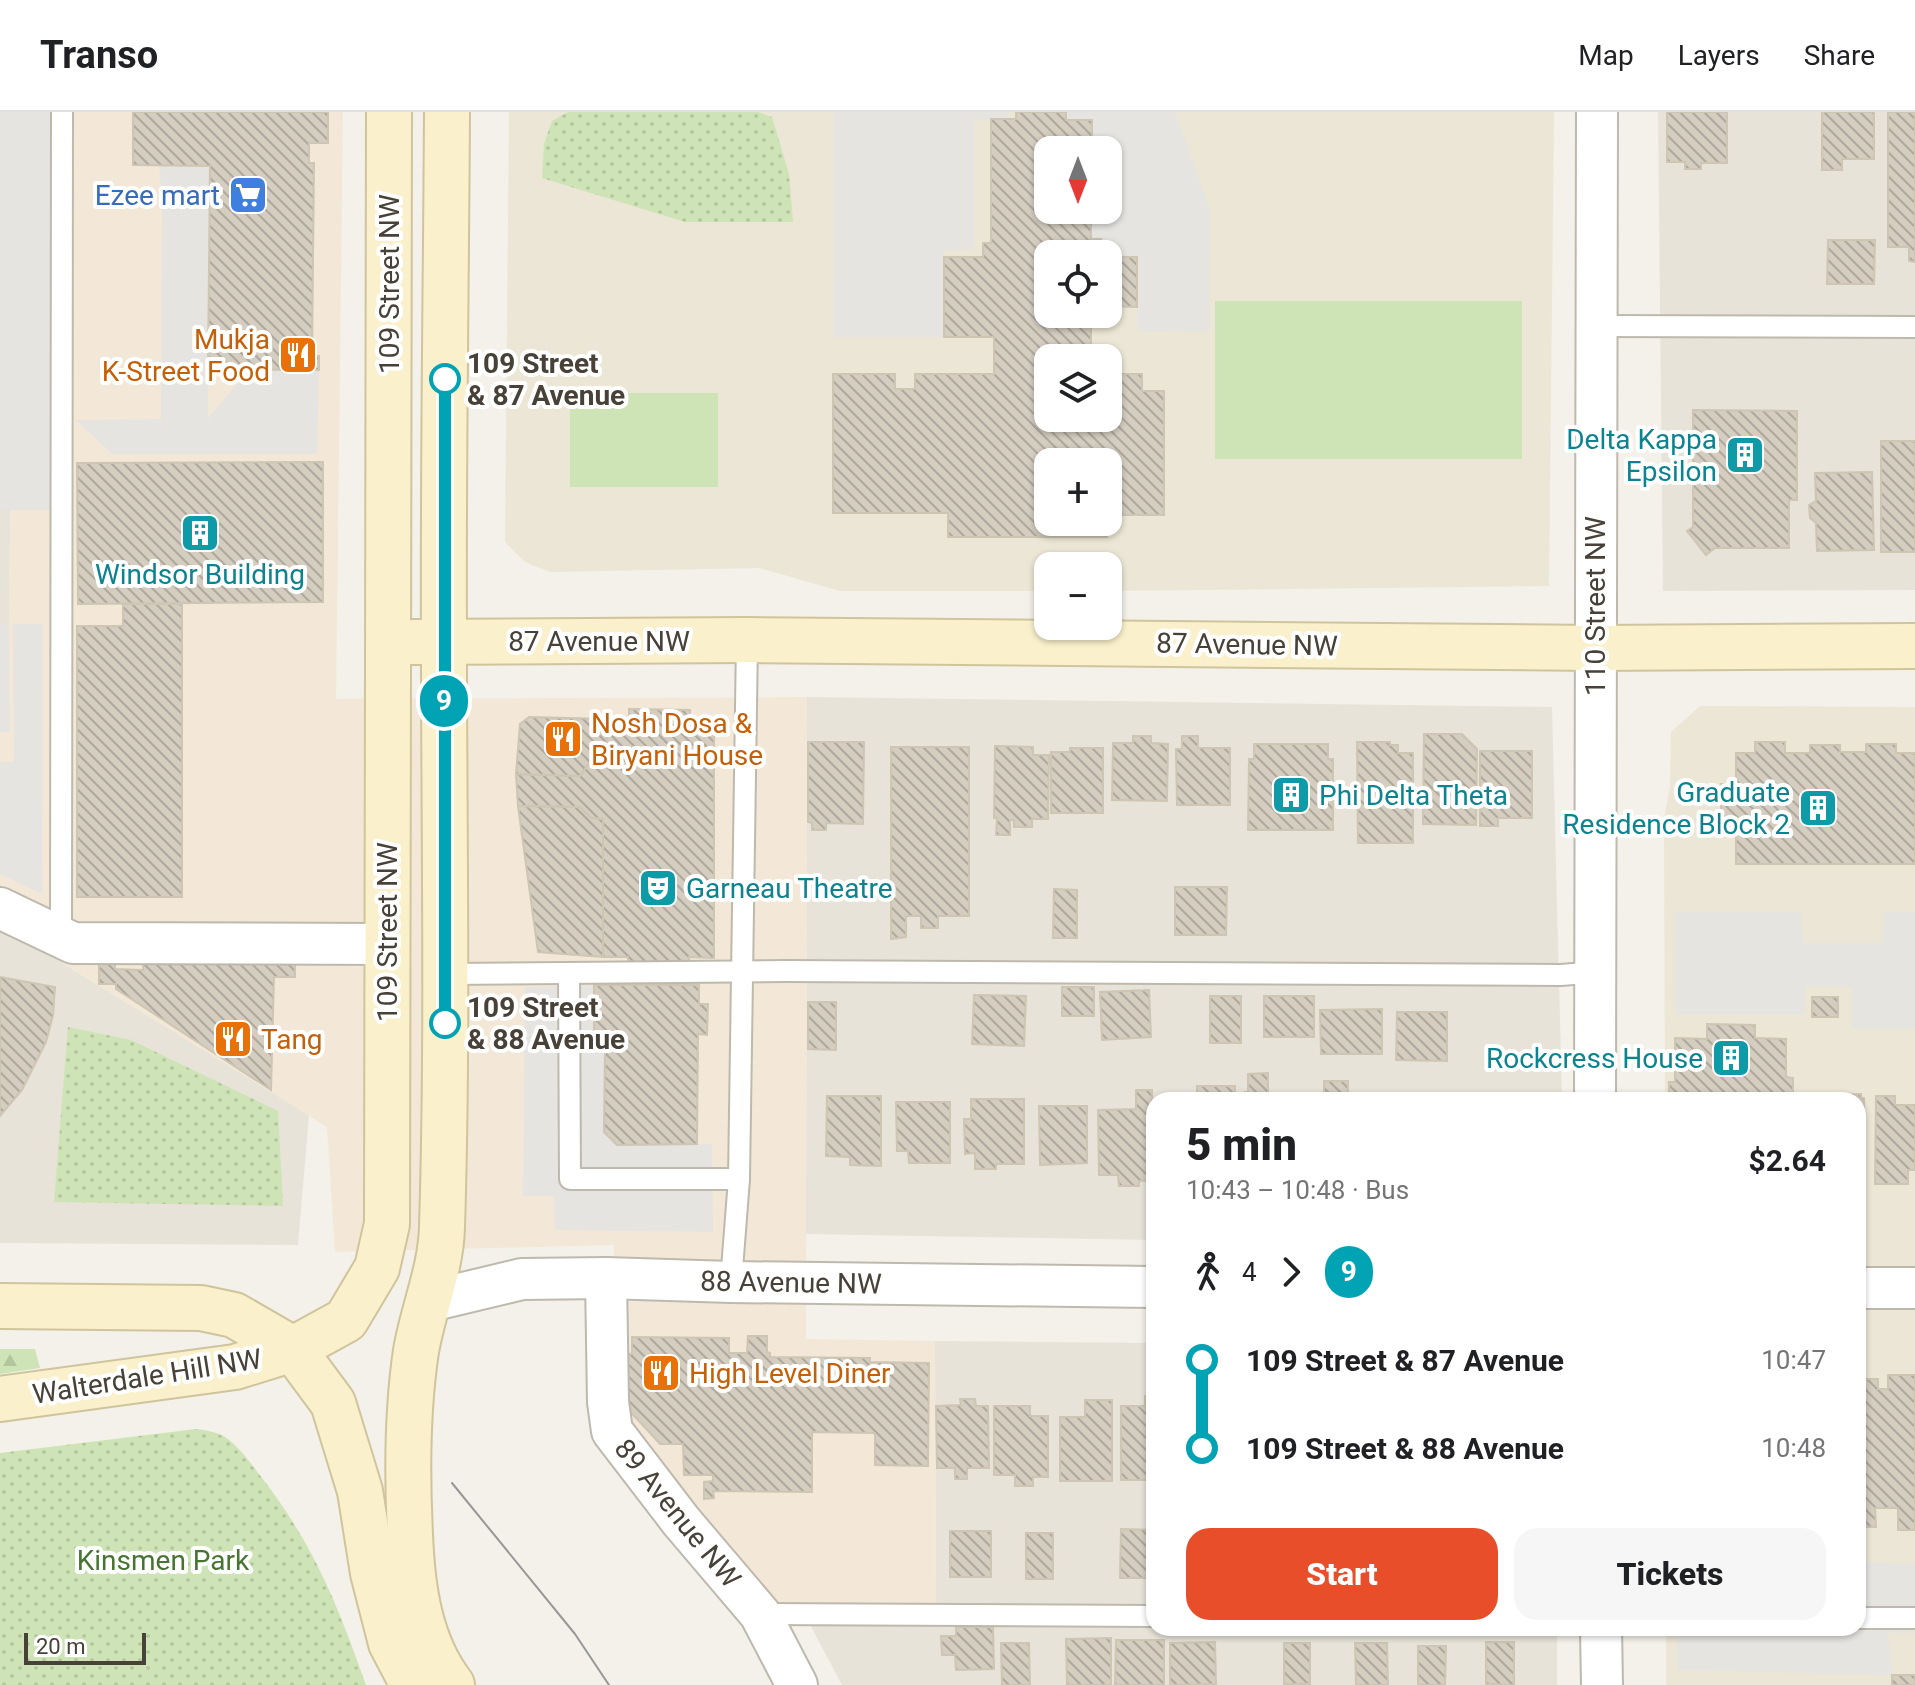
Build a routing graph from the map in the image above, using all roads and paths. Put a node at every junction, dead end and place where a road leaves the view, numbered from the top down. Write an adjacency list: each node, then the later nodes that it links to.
1 (62, 112): 13 (lane)
2 (389, 112): 8 (main road, 109 Street NW)
3 (447, 112): 9 (main road, 109 Street NW)
4 (1597, 112): 5 (street, 110 Street NW)
5 (1595, 326): 6 (lane); 11 (street, 110 Street NW)
6 (1915, 327)
7 (747, 640): 9 (main road, 87 Avenue NW); 11 (main road, 87 Avenue NW); 17 (lane)
8 (387, 642): 9 (main road, 87 Avenue NW); 14 (main road, 109 Street NW)
9 (443, 642): 18 (main road, 109 Street NW)
10 (1915, 646): 11 (main road, 87 Avenue NW)
11 (1595, 648): 15 (street, 110 Street NW)
12 (0, 908): 13 (street)
13 (61, 937): 14 (street)
14 (387, 944): 28 (main road, 109 Street NW)
15 (1597, 972): 17 (lane); 19 (street, 110 Street NW)
16 (569, 973): 17 (lane); 18 (lane); 20 (lane)
17 (743, 973): 20 (lane)
18 (445, 974): 26 (main road, 109 Street NW)
19 (1595, 1092)
20 (739, 1179): 22 (lane)
21 (606, 1278): 22 (street, 88 Avenue NW); 26 (street, 88 Avenue NW); 30 (street, 89 Avenue NW)
22 (731, 1282): 23 (street, 88 Avenue NW)
23 (1146, 1287)
24 (1866, 1288): 25 (street)
25 (1915, 1288)
26 (430, 1301): 36 (main road, 109 Street NW)
27 (0, 1306): 28 (main road)
28 (293, 1349): 29 (main road, Walterdale Hill NW); 35 (main road)
29 (0, 1399)
30 (760, 1614): 31 (lane); 37 (street, 89 Avenue NW)
31 (1146, 1616)
32 (1866, 1618): 33 (lane)
33 (1915, 1618)
34 (1601, 1636): 38 (street)
35 (413, 1685)
36 (452, 1685)
37 (797, 1685)
38 (1602, 1685)

